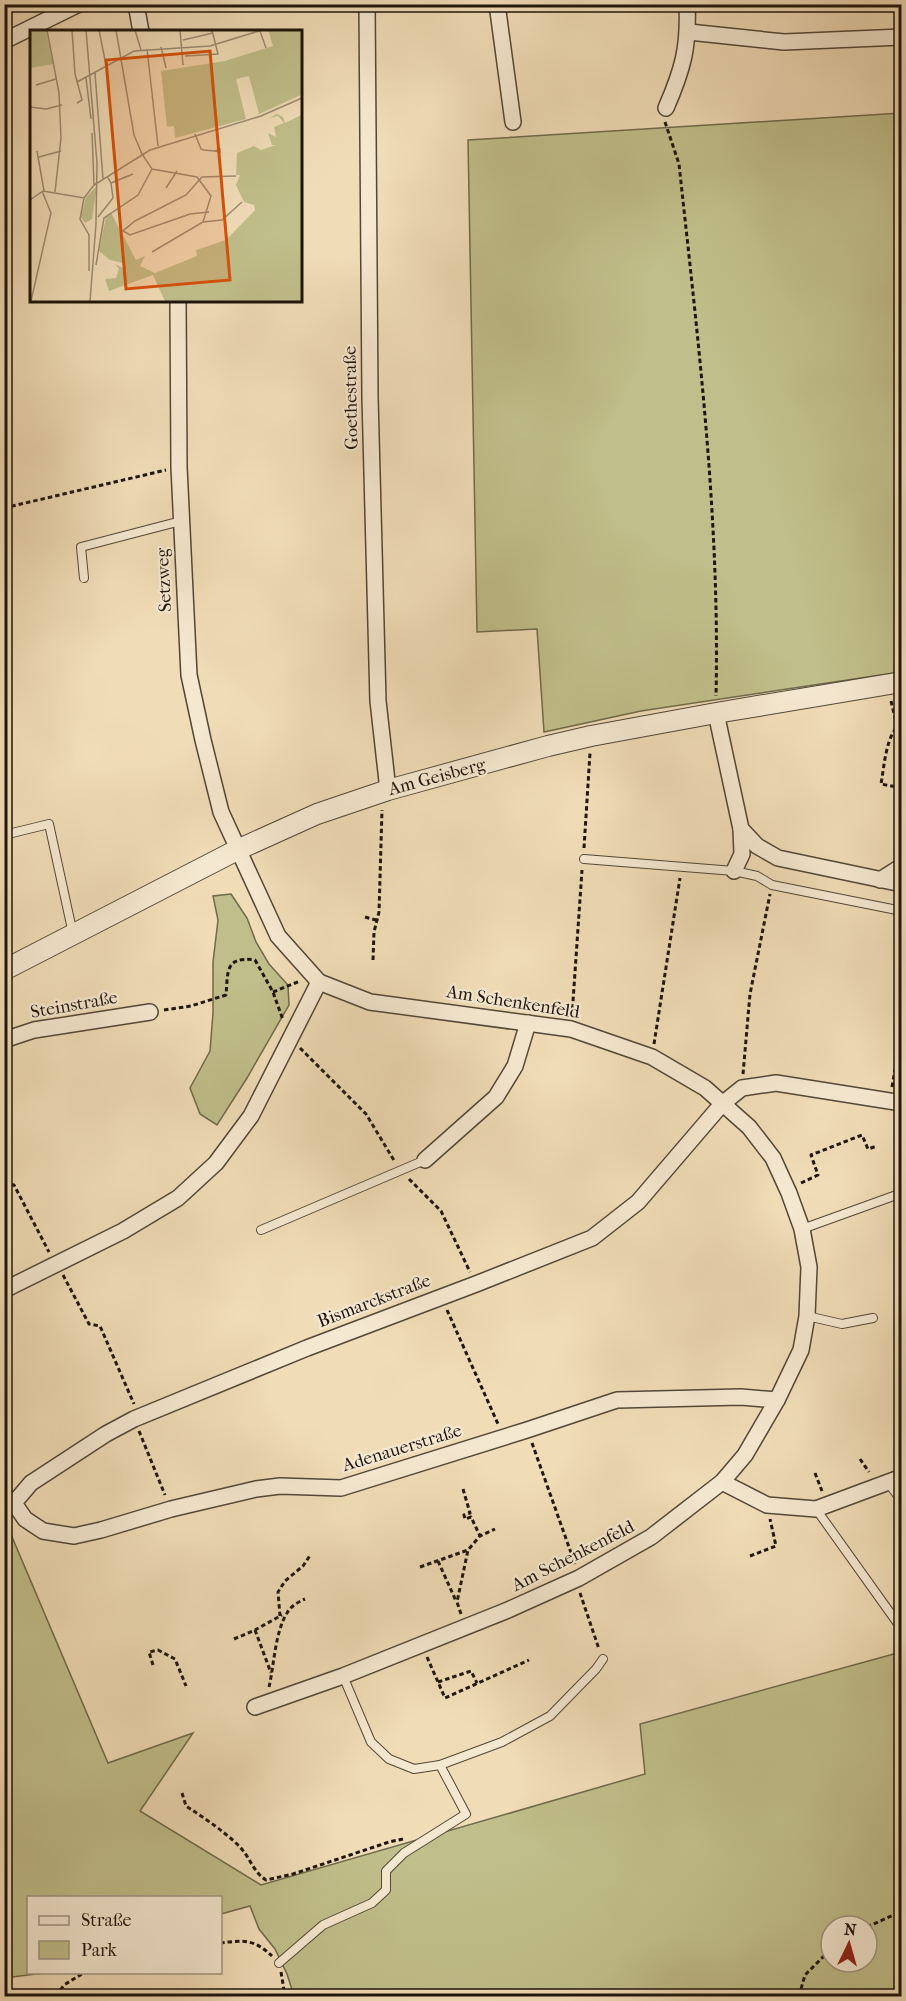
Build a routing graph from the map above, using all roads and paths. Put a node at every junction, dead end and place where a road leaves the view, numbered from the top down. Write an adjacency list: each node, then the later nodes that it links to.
1 (79, 4): 9 (street)
2 (136, 4): 6 (street)
3 (367, 4): 22 (street, Goethestraße)
4 (497, 4): 11 (street)
5 (687, 4): 7 (street)
6 (141, 30)
7 (689, 32): 8 (street); 10 (street)
8 (902, 37)
9 (4, 41)
10 (666, 108): 18 (path)
11 (513, 122)
12 (178, 302): 13 (street, Setzweg)
13 (179, 467): 14 (path); 15 (street, Setzweg)
14 (4, 508)
15 (181, 521): 16 (lane); 27 (street, Setzweg)
16 (84, 578)
17 (894, 684): 18 (street, Am Geisberg); 19 (path)
18 (716, 713): 20 (street, Am Geisberg); 23 (street)
19 (899, 725): 21 (path)
20 (591, 736): 22 (street, Am Geisberg); 25 (path)
21 (902, 788)
22 (388, 790): 27 (street, Am Geisberg)
23 (741, 829): 30 (street); 32 (street)
24 (382, 831): 38 (path)
25 (585, 833)
26 (4, 835): 39 (lane)
27 (237, 850): 39 (street, Am Geisberg); 42 (street, Am Schenkenfeld)
28 (584, 859): 30 (lane)
29 (902, 866): 32 (street)
30 (734, 871): 36 (lane)
31 (680, 880): 50 (path)
32 (880, 880): 33 (street)
33 (902, 884)
34 (580, 893): 44 (path)
35 (770, 896): 52 (path)
36 (902, 911)
37 (365, 917): 38 (path)
38 (376, 920): 40 (path)
39 (74, 936): 41 (street, Am Geisberg)
40 (373, 960)
41 (4, 970)
42 (317, 979): 43 (path); 46 (street, Am Schenkenfeld); 48 (street)
43 (273, 992): 45 (path); 48 (path)
44 (573, 1010)
45 (150, 1012): 49 (street, Steinstraße)
46 (528, 1023): 50 (street, Am Schenkenfeld); 56 (street)
47 (902, 1030): 51 (path)
48 (291, 1038): 57 (path); 67 (street)
49 (4, 1040)
50 (652, 1057): 54 (street, Am Schenkenfeld)
51 (892, 1087)
52 (741, 1088): 53 (street); 54 (street, Bismarckstraße)
53 (902, 1103)
54 (722, 1104): 62 (street, Am Schenkenfeld); 73 (street, Bismarckstraße)
55 (877, 1146): 58 (path)
56 (425, 1160): 63 (lane)
57 (395, 1162)
58 (805, 1181)
59 (4, 1183): 64 (path)
60 (420, 1190): 65 (path)
61 (902, 1193): 62 (lane)
62 (802, 1228): 69 (street, Am Schenkenfeld)
63 (261, 1230)
64 (48, 1250)
65 (468, 1267)
66 (67, 1281): 71 (path)
67 (4, 1290)
68 (450, 1316): 74 (path)
69 (807, 1316): 70 (lane); 72 (street, Am Schenkenfeld)
70 (873, 1318)
71 (132, 1399)
72 (777, 1400): 78 (street, Am Schenkenfeld); 83 (street, Adenauerstraße)
73 (134, 1419): 81 (street, Bismarckstraße); 83 (path)
74 (499, 1426)
75 (533, 1446): 90 (path)
76 (815, 1473): 82 (path)
77 (895, 1480): 80 (lane); 82 (street)
78 (722, 1482): 82 (street); 98 (street, Am Schenkenfeld)
79 (463, 1490): 85 (path)
80 (902, 1502)
81 (14, 1503): 83 (street, Adenauerstraße)
82 (822, 1507): 99 (lane)
83 (171, 1509)
84 (495, 1530): 85 (path)
85 (480, 1536): 87 (path)
86 (774, 1538): 89 (path)
87 (468, 1550): 91 (path); 95 (path)
88 (311, 1554): 97 (path)
89 (750, 1556)
90 (572, 1559)
91 (438, 1561): 92 (path); 95 (path)
92 (420, 1567)
93 (305, 1599): 96 (path)
94 (582, 1599): 102 (path)
95 (457, 1602): 98 (path)
96 (286, 1613): 97 (path); 107 (path)
97 (280, 1616): 100 (path)
98 (466, 1627): 108 (street, Am Schenkenfeld)
99 (901, 1628)
100 (255, 1630): 101 (path); 107 (path)
101 (234, 1639)
102 (598, 1645)
103 (426, 1655): 109 (path)
104 (603, 1659): 113 (lane)
105 (529, 1660): 110 (path)
106 (153, 1665): 111 (path)
107 (272, 1675): 112 (path)
108 (343, 1676): 112 (street, Am Schenkenfeld); 113 (lane)
109 (438, 1682): 110 (path); 110 (path)
110 (477, 1683)
111 (186, 1686)
112 (260, 1706)
113 (440, 1765): 115 (lane)
114 (182, 1793): 115 (path)
115 (436, 1833): 120 (lane)
116 (902, 1911): 117 (path)
117 (879, 1922)
118 (222, 1943): 120 (path)
119 (819, 1961): 124 (path)
120 (279, 1963): 123 (path)
121 (82, 1974): 122 (path)
122 (56, 1996)
123 (285, 1996)
124 (799, 1996)

